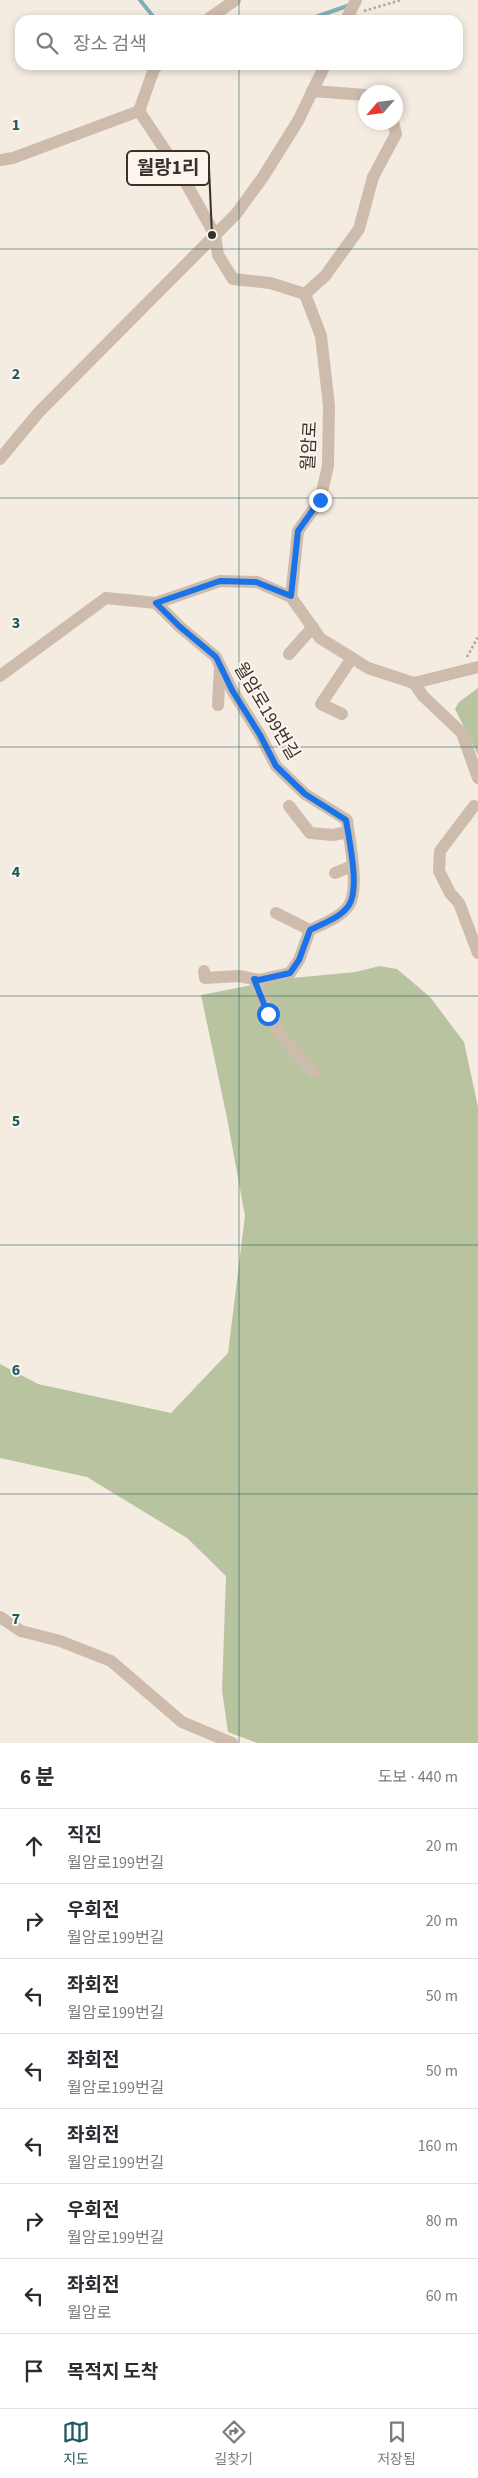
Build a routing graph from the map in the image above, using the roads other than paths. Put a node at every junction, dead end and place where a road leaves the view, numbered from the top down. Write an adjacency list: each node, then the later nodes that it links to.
1 (235, 0): 2 (street)
2 (214, 15)
3 (154, 70): 7 (street)
4 (322, 70): 5 (street)
5 (312, 91): 6 (street); 10 (street)
6 (358, 94)
7 (139, 111): 9 (street); 10 (street)
8 (395, 130): 11 (street)
9 (0, 160)
10 (215, 235): 11 (street); 12 (street)
11 (305, 294): 13 (street, 월암로)
12 (0, 459)
13 (291, 596): 14 (street); 15 (street)
14 (156, 603): 18 (street, 월암로199번길); 20 (street)
15 (313, 627): 16 (street); 17 (street)
16 (289, 654)
17 (352, 658): 21 (street); 23 (street)
18 (220, 666): 22 (street); 27 (street, 월암로199번길)
19 (478, 667): 21 (street)
20 (0, 676)
21 (414, 683): 24 (street)
22 (218, 705)
23 (342, 714)
24 (478, 778)
25 (477, 805): 32 (street)
26 (289, 806): 27 (street)
27 (348, 832): 28 (street, 월암로199번길)
28 (352, 866): 29 (street); 31 (street, 월암로199번길)
29 (335, 874)
30 (276, 913): 31 (street)
31 (310, 930): 34 (street)
32 (478, 953)
33 (204, 971): 34 (street)
34 (254, 979): 35 (street)
35 (314, 1072)
36 (0, 1617): 37 (street)
37 (232, 1743)

